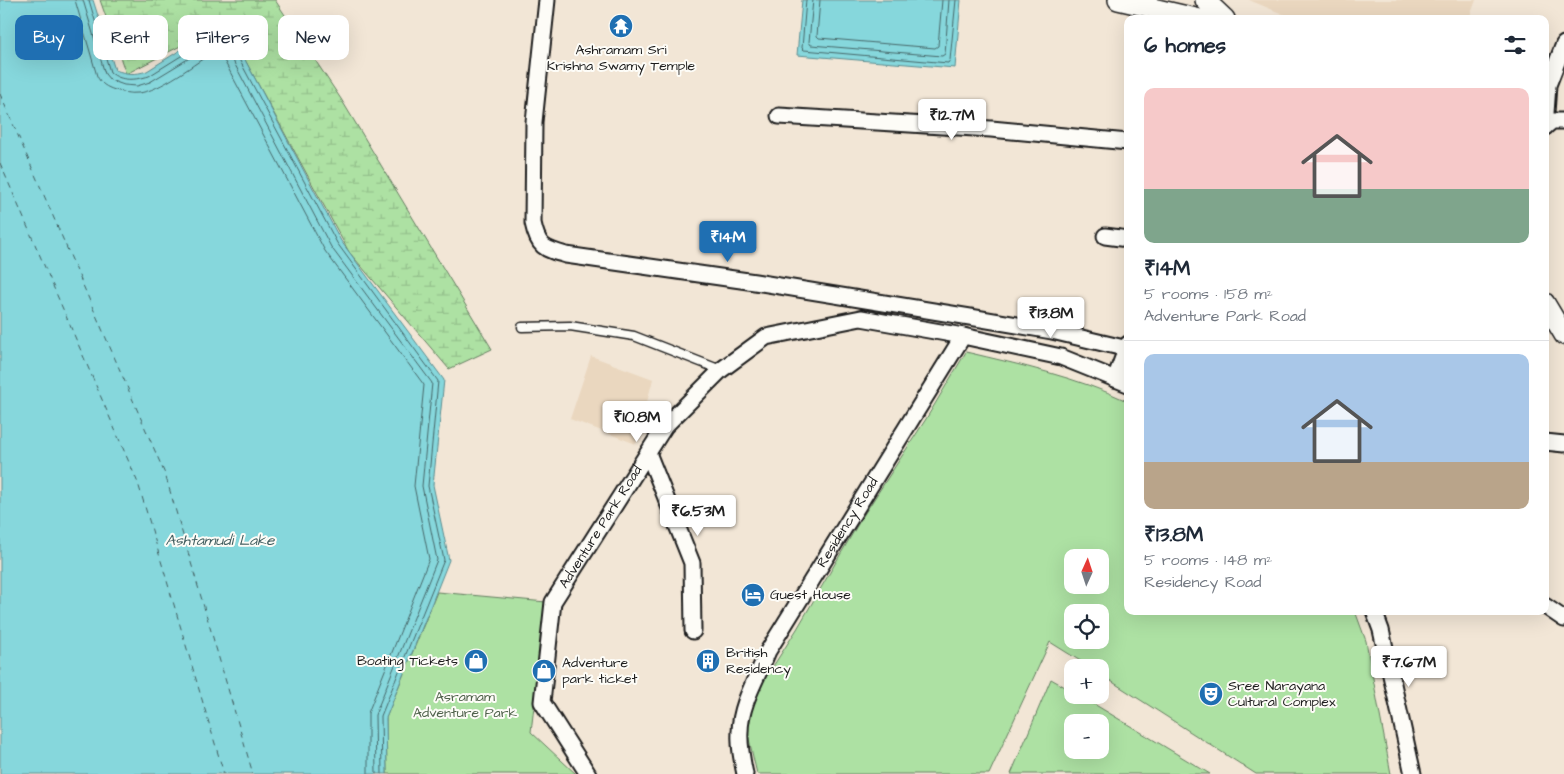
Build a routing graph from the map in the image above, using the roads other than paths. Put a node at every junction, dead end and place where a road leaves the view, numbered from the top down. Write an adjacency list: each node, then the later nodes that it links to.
1 (547, 0): 19 (street)
2 (1118, 0): 4 (street)
3 (1205, 0): 6 (street)
4 (1158, 5): 5 (street)
5 (1188, 15)
6 (1221, 15)
7 (1564, 44): 8 (street)
8 (1549, 82)
9 (779, 116): 12 (street)
10 (1564, 121): 11 (street)
11 (1549, 124)
12 (1124, 142)
13 (1105, 236): 14 (street)
14 (1124, 238)
15 (1549, 310): 17 (street)
16 (522, 327): 21 (lane)
17 (1564, 335)
18 (963, 336): 21 (street, Adventure Park Road); 22 (street, Adventure Park Road); 31 (street, Residency Road)
19 (1124, 346)
20 (1124, 364): 22 (street)
21 (721, 370): 25 (street, Adventure Park Road)
22 (1121, 381)
23 (1549, 442): 24 (street)
24 (1564, 444)
25 (648, 453): 29 (street); 30 (street, Adventure Park Road)
26 (1549, 609): 28 (street)
27 (1375, 615): 32 (street)
28 (1564, 619)
29 (693, 631)
30 (588, 774)
31 (745, 774)
32 (1413, 774)

